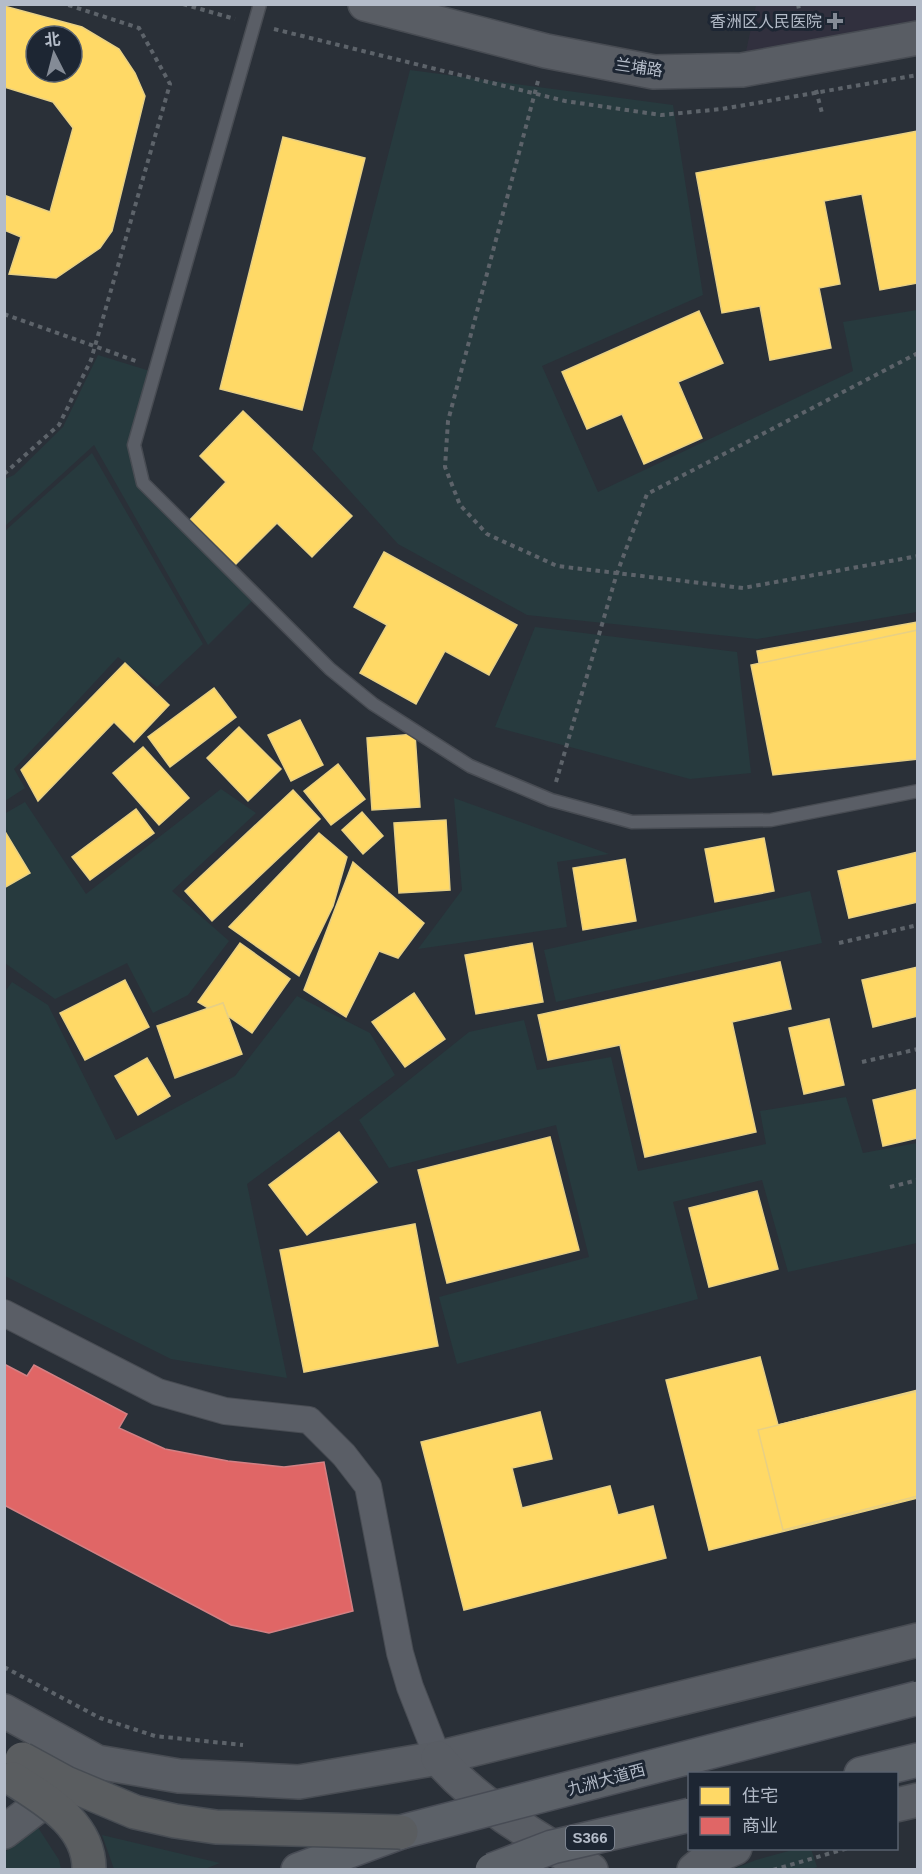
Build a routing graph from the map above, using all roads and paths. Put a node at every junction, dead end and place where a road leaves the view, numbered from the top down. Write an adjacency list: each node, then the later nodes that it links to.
1 (65, 4): 9 (path)
2 (260, 4): 11 (lane)
3 (365, 4): 7 (main road, 兰埔路)
4 (802, 28): 5 (path)
5 (792, 30)
6 (918, 38): 7 (main road, 兰埔路)
7 (546, 51): 14 (path)
8 (4, 314): 9 (path)
9 (94, 347): 11 (path); 12 (path)
10 (918, 352): 14 (path)
11 (157, 367): 16 (lane)
12 (4, 474)
13 (918, 556): 14 (path)
14 (617, 573): 16 (path)
15 (918, 791): 16 (lane)
16 (551, 800)
17 (918, 925): 18 (path)
18 (840, 943)
19 (918, 1049): 20 (path)
20 (862, 1062)
21 (918, 1180): 22 (path)
22 (890, 1187)
23 (4, 1312): 29 (street)
24 (918, 1640): 29 (main road)
25 (4, 1667): 28 (path)
26 (918, 1698): 37 (main road, 九洲大道西, bridge)
27 (4, 1711): 31 (main road)
28 (249, 1746)
29 (438, 1758): 31 (main road); 43 (main road)
30 (918, 1760): 32 (main road)
31 (98, 1762): 36 (main road)
32 (865, 1772)
33 (918, 1800): 34 (main road)
34 (898, 1805)
35 (688, 1815): 42 (main road, S366, bridge)
36 (4, 1832)
37 (401, 1832): 40 (highway, bridge); 41 (main road, 九洲大道西)
38 (730, 1850): 44 (main road)
39 (841, 1850): 45 (path)
40 (89, 1869)
41 (298, 1869)
42 (492, 1869)
43 (591, 1869)
44 (694, 1869)
45 (772, 1869)

